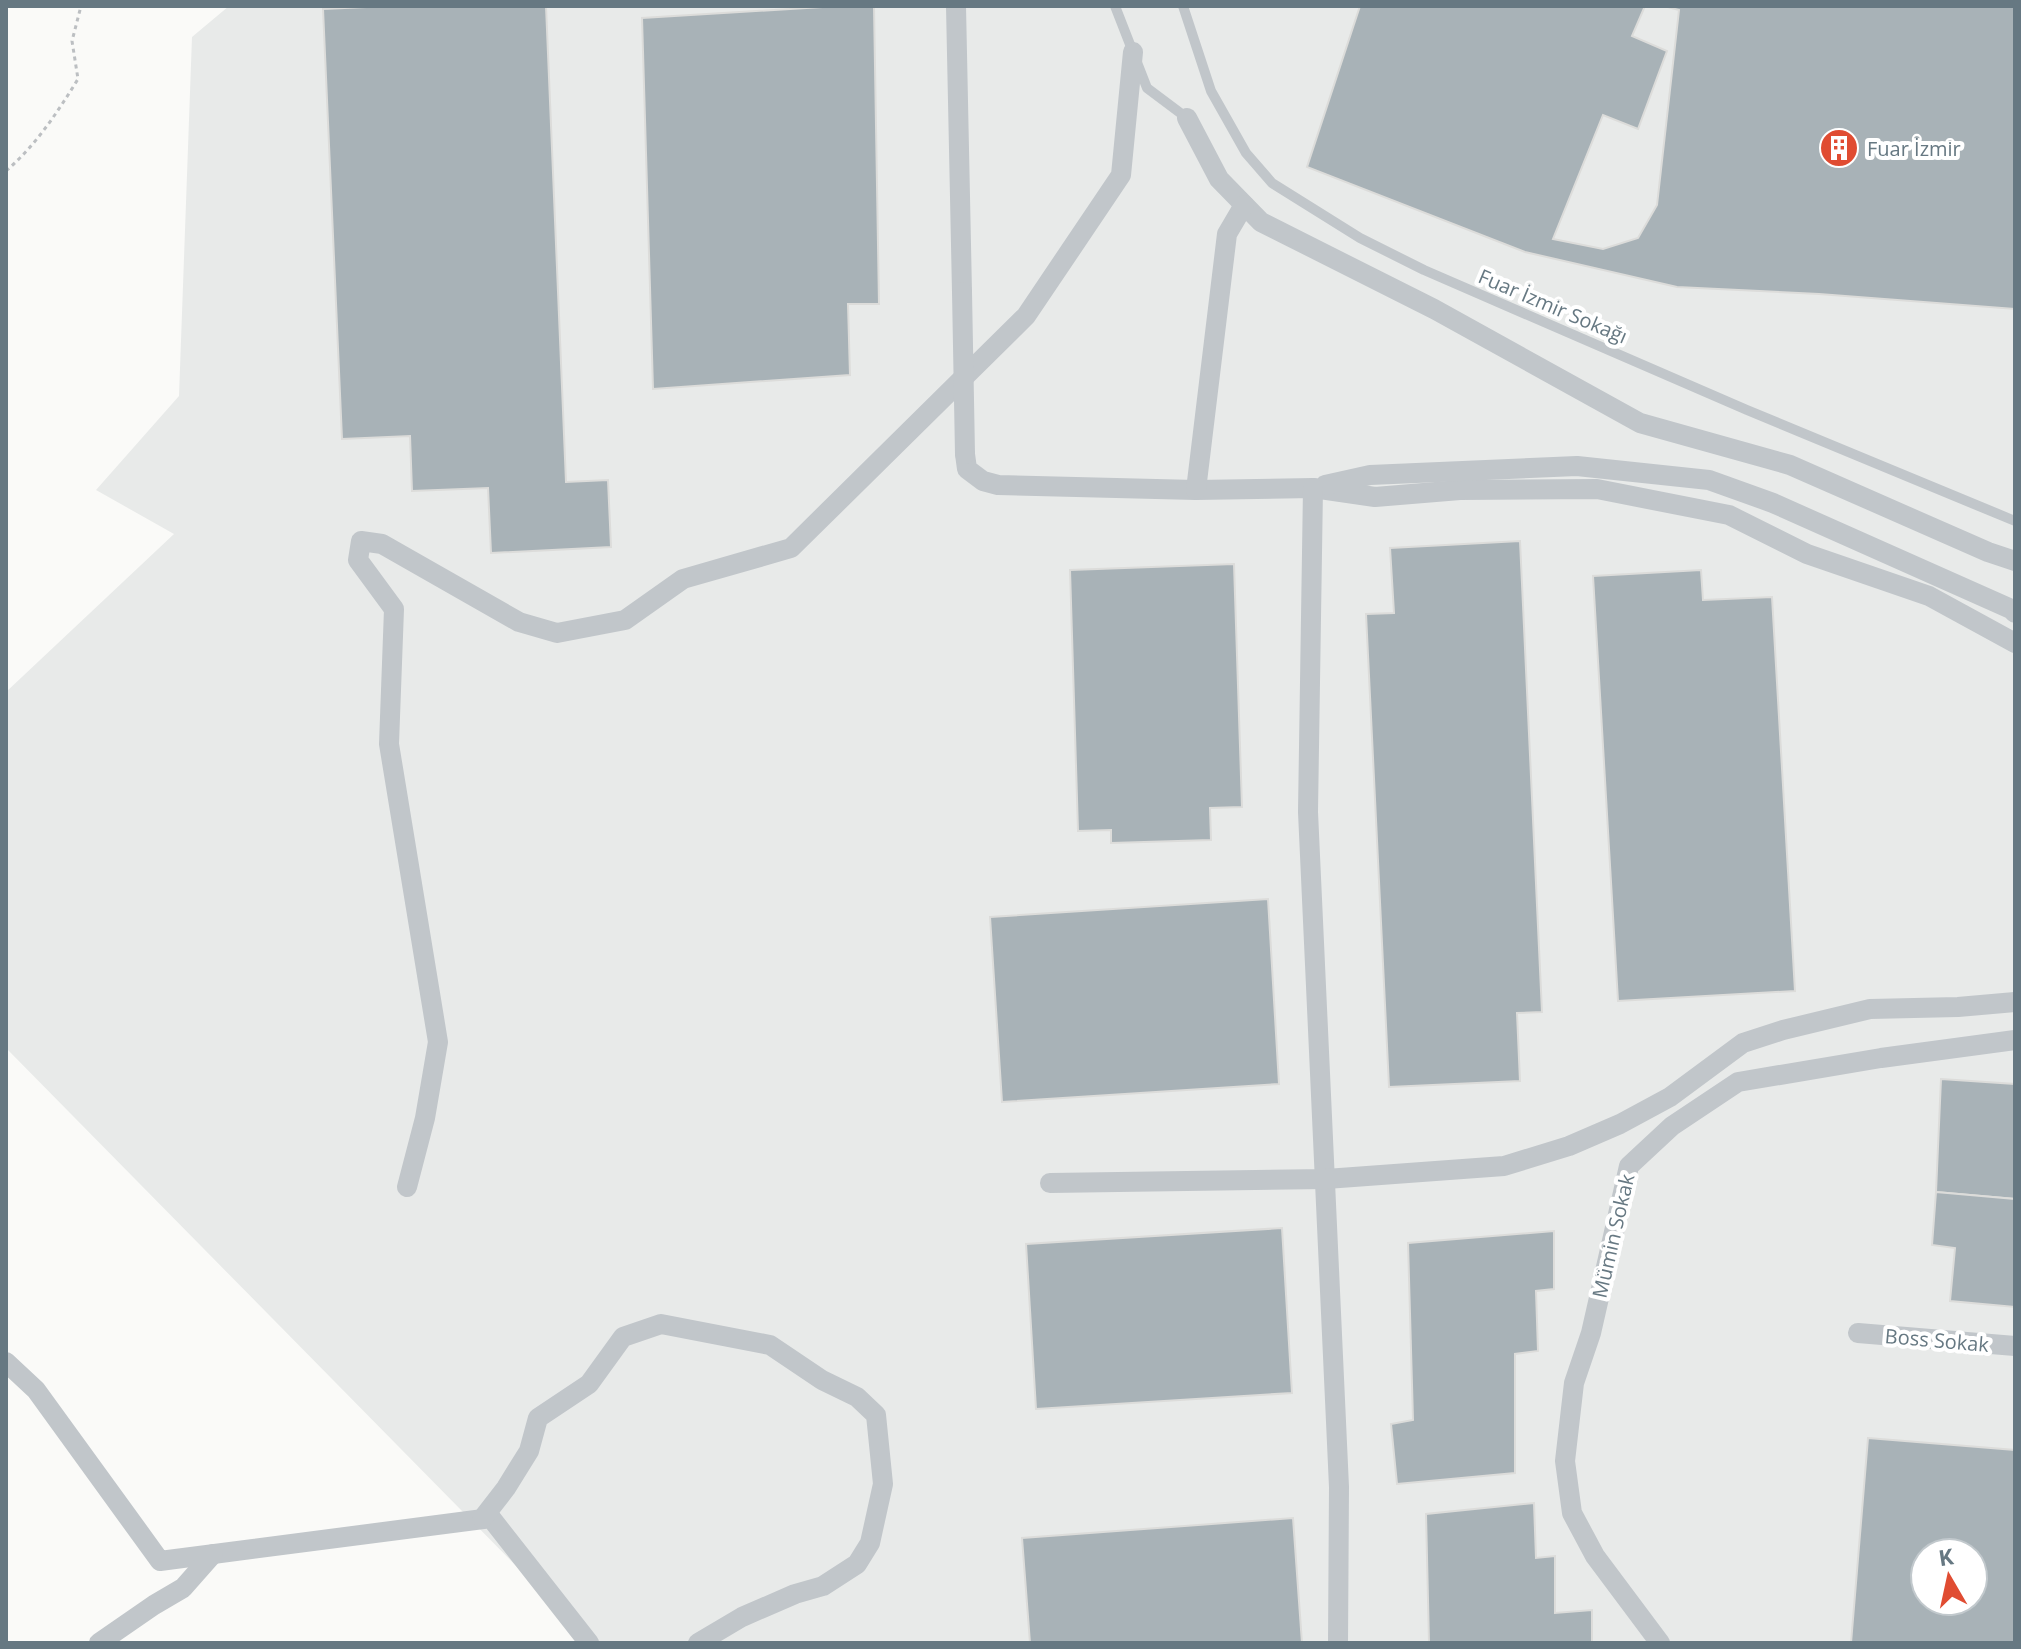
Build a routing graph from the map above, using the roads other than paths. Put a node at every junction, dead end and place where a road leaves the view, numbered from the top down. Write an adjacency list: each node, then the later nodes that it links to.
1 (956, 6): 8 (street, bridge)
2 (1115, 6): 4 (lane)
3 (1183, 6): 9 (lane, Fuar İzmir Sokağı)
4 (1133, 52): 5 (lane); 17 (street)
5 (1187, 118): 6 (street)
6 (1244, 205): 8 (street); 10 (street)
7 (1313, 488): 8 (street); 11 (street); 12 (street); 15 (street)
8 (1196, 490)
9 (2015, 521)
10 (2015, 561)
11 (2015, 613)
12 (2015, 643)
13 (2015, 1002): 15 (street)
14 (2015, 1040): 27 (street, Mümin Sokak)
15 (1326, 1179): 16 (street); 26 (street)
16 (1050, 1183)
17 (407, 1187)
18 (1858, 1333): 19 (street, Boss Sokak)
19 (2015, 1346)
20 (6, 1362): 22 (street)
21 (482, 1519): 22 (street); 24 (street); 25 (street)
22 (213, 1554): 23 (street)
23 (99, 1643)
24 (589, 1643)
25 (698, 1643)
26 (1338, 1643)
27 (1660, 1643)

